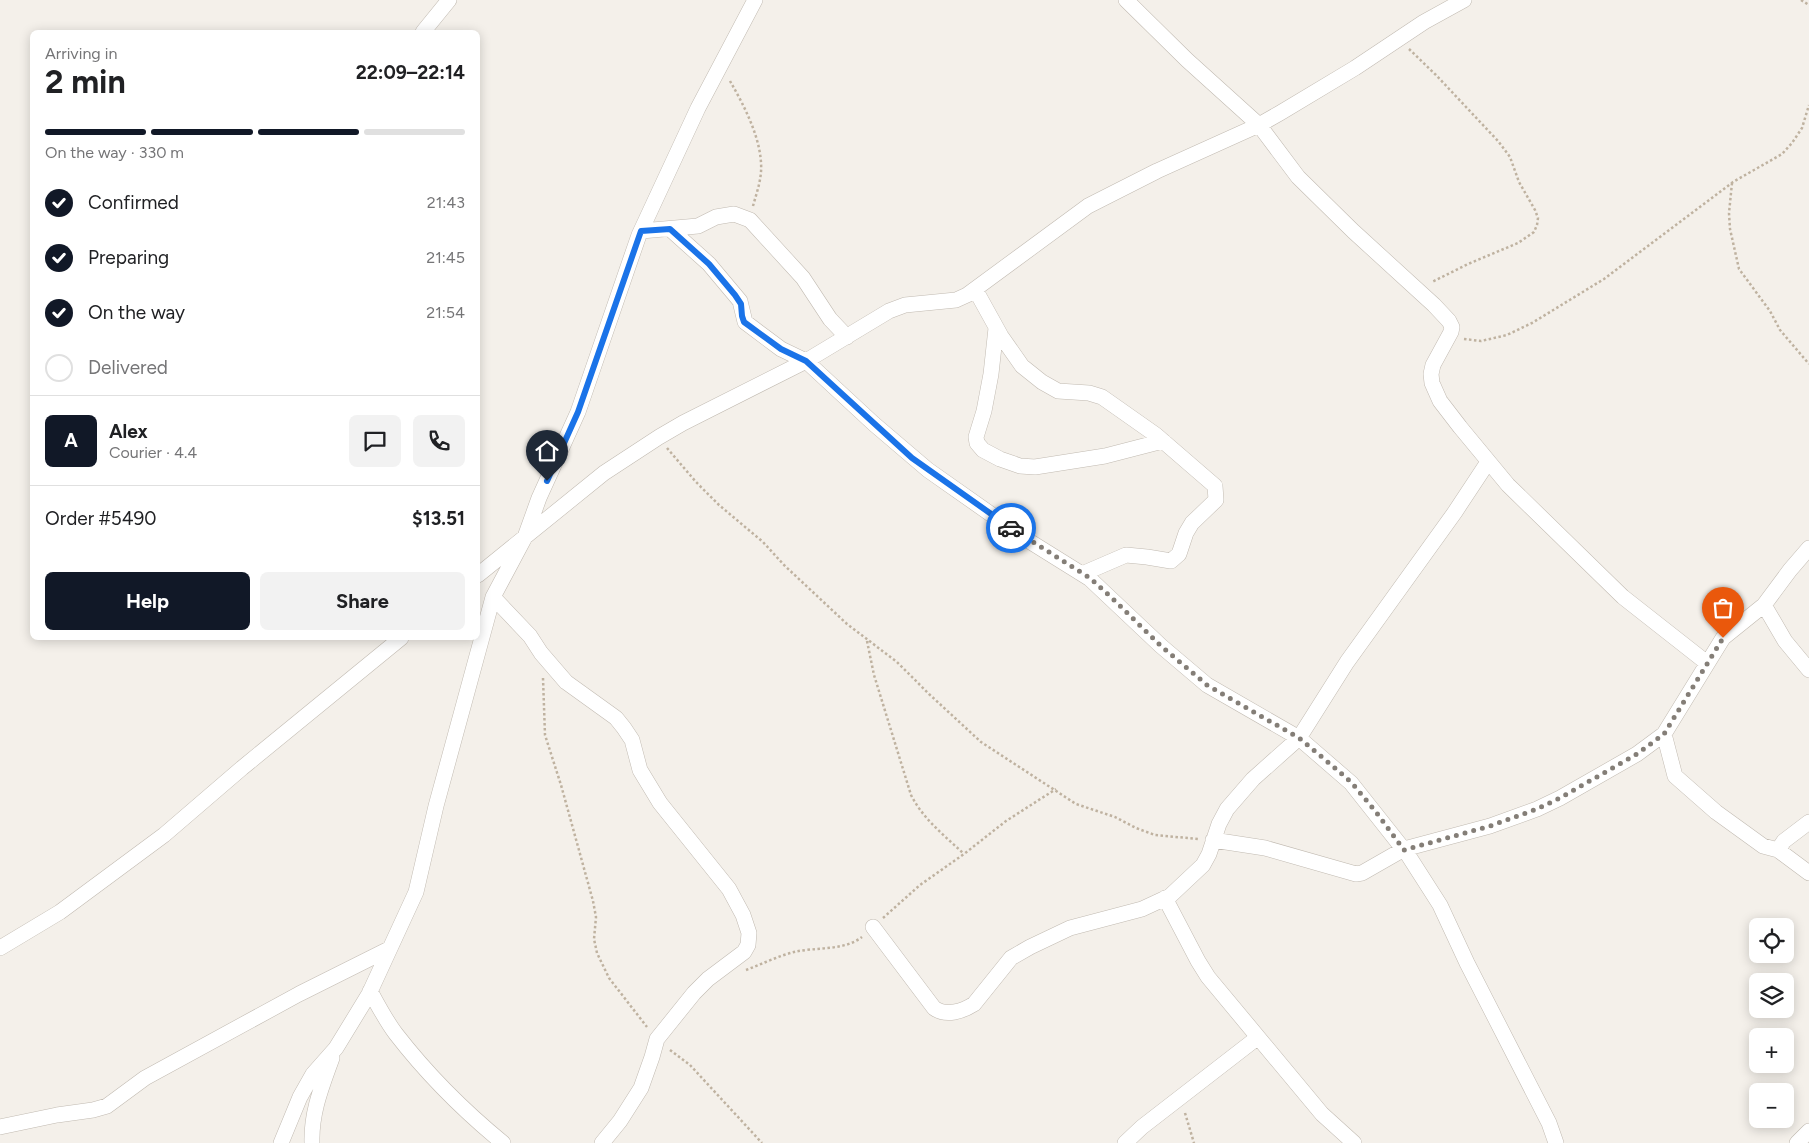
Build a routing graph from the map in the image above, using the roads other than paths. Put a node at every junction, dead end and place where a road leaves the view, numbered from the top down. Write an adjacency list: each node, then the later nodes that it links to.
1 (449, 0): 5 (street)
2 (755, 0): 8 (street)
3 (1126, 0): 6 (street)
4 (1464, 0): 6 (street)
5 (425, 30)
6 (1260, 125): 9 (street); 14 (street)
7 (670, 229): 8 (street); 11 (street); 12 (street)
8 (641, 231): 15 (street)
9 (975, 289): 10 (street); 11 (street)
10 (996, 328): 13 (street); 13 (street)
11 (847, 337): 12 (street)
12 (806, 361): 15 (street); 18 (street)
13 (1163, 441): 18 (street)
14 (1488, 462): 22 (street); 25 (street)
15 (525, 538): 17 (street); 19 (street)
16 (1809, 548): 20 (street)
17 (480, 574)
18 (1082, 574): 25 (street)
19 (493, 597): 34 (street); 43 (street)
20 (1764, 604): 22 (street); 23 (street)
21 (399, 640): 33 (street)
22 (1707, 663): 24 (street)
23 (1809, 670)
24 (1664, 734): 28 (street); 29 (street)
25 (1299, 738): 27 (street); 28 (street)
26 (1809, 822): 29 (street)
27 (1214, 840): 28 (street); 31 (street)
28 (1404, 850): 46 (street)
29 (1778, 850): 30 (street)
30 (1809, 873)
31 (1165, 898): 32 (street); 36 (street)
32 (873, 927)
33 (0, 948)
34 (389, 949): 35 (street); 38 (street)
35 (370, 991): 37 (street); 42 (street)
36 (1257, 1038): 44 (street); 45 (street)
37 (336, 1048): 40 (street); 41 (street)
38 (0, 1127)
39 (1809, 1131): 47 (street)
40 (281, 1143)
41 (312, 1143)
42 (503, 1143)
43 (602, 1143)
44 (1125, 1143)
45 (1354, 1143)
46 (1556, 1143)
47 (1797, 1143)

